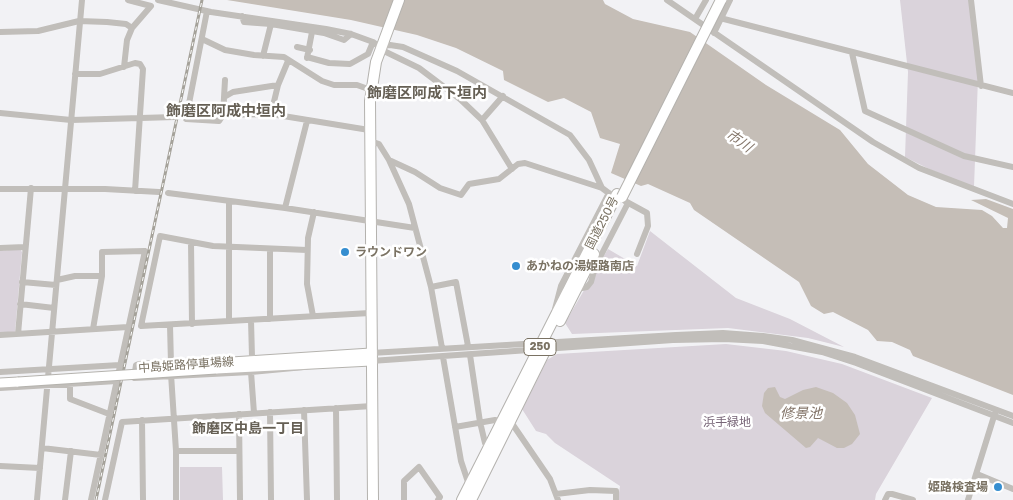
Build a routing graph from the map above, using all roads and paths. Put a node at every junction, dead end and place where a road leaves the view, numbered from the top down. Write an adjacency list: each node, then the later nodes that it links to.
1 (82, 0): 15 (street)
2 (128, 0): 17 (street)
3 (158, 0): 11 (street)
4 (399, 0): 23 (highway)
5 (667, 0): 14 (street)
6 (706, 0): 14 (street)
7 (714, 0): 57 (highway, 国道250号 / 250)
8 (721, 0): 57 (highway, 国道250号 / 250, bridge)
9 (730, 0): 13 (street)
10 (972, 0): 33 (street)
11 (207, 11): 12 (street); 22 (street)
12 (242, 16): 16 (street); 21 (street)
13 (720, 18): 20 (street); 26 (street)
14 (695, 20): 20 (street)
15 (79, 21): 17 (street); 18 (street); 30 (street)
16 (271, 24): 19 (street); 27 (street)
17 (132, 28): 29 (street)
18 (0, 32)
19 (312, 32): 21 (street); 25 (street)
20 (714, 33): 59 (street)
21 (351, 34): 23 (street)
22 (202, 39): 27 (street); 40 (street)
23 (377, 44): 25 (street); 34 (highway); 37 (street); 44 (street)
24 (297, 47): 25 (street)
25 (310, 50)
26 (852, 53): 33 (street); 48 (street)
27 (263, 56): 28 (street)
28 (288, 61): 32 (street); 34 (street)
29 (124, 67): 30 (street); 42 (street)
30 (75, 74): 43 (street)
31 (225, 80): 36 (street)
32 (278, 85): 36 (street); 39 (street)
33 (981, 86): 35 (street)
34 (371, 90): 46 (highway)
35 (1013, 93)
36 (226, 96): 40 (street)
37 (503, 96): 44 (street); 51 (street)
38 (0, 113): 43 (street)
39 (272, 114): 40 (street); 45 (street)
40 (223, 115)
41 (175, 117): 42 (street)
42 (140, 118): 43 (street); 54 (street)
43 (71, 120): 53 (street)
44 (482, 120): 49 (street)
45 (307, 121): 46 (street); 60 (street)
46 (370, 135): 47 (street); 62 (highway)
47 (389, 160): 49 (street); 63 (street)
48 (1013, 167)
49 (512, 169): 51 (street)
50 (31, 188): 52 (street); 53 (street); 66 (street)
51 (602, 188): 57 (street)
52 (0, 189)
53 (65, 189): 54 (street); 73 (street)
54 (135, 191): 55 (street)
55 (159, 192)
56 (168, 193): 58 (street)
57 (619, 197): 70 (street); 90 (highway, 国道250号 / 250); 90 (highway, 国道250号 / 250)
58 (229, 201): 60 (street); 65 (street)
59 (1013, 204)
60 (286, 208): 61 (street)
61 (314, 212): 62 (street); 69 (street)
62 (370, 220): 63 (street); 77 (highway)
63 (415, 228): 74 (street)
64 (191, 242): 65 (street); 82 (street); 83 (street)
65 (229, 246): 68 (street); 81 (street)
66 (25, 247): 67 (street); 72 (street)
67 (0, 248)
68 (270, 249): 69 (street); 79 (street)
69 (307, 250): 78 (street)
70 (638, 254)
71 (102, 276): 73 (street); 84 (street); 85 (street)
72 (22, 282): 73 (street); 75 (street)
73 (56, 282): 76 (street)
74 (431, 287): 89 (street); 91 (street)
75 (20, 304): 76 (street); 87 (street)
76 (54, 308): 86 (street)
77 (370, 313): 78 (street); 94 (highway)
78 (313, 316): 79 (street)
79 (270, 319): 80 (street)
80 (251, 320): 81 (street); 93 (street)
81 (229, 321): 82 (street)
82 (192, 324): 83 (street)
83 (170, 325): 96 (street)
84 (128, 327): 85 (street); 98 (street)
85 (92, 329): 86 (street)
86 (52, 332): 87 (street); 99 (street)
87 (18, 334): 88 (street)
88 (0, 335)
89 (468, 346): 90 (street); 91 (street)
90 (544, 346): 92 (street); 114 (street); 122 (highway, 国道250号 / 250)
91 (442, 348): 94 (street)
92 (470, 355): 95 (street); 121 (street)
93 (252, 357): 96 (street); 97 (street)
94 (371, 357): 95 (street); 97 (main road, 中島姫路停車場線); 110 (highway)
95 (443, 357): 124 (street)
96 (171, 361): 102 (street); 102 (street)
97 (311, 361): 101 (street); 104 (main road, 中島姫路停車場線, bridge)
98 (120, 365): 99 (street); 105 (street)
99 (49, 369): 100 (street); 108 (street)
100 (0, 372)
101 (251, 372): 102 (street); 115 (street)
102 (172, 377): 119 (street)
103 (0, 378): 104 (main road, 中島姫路停車場線)
104 (17, 379): 106 (main road, 中島姫路停車場線)
105 (117, 381): 107 (street); 116 (street)
106 (0, 383)
107 (70, 384): 108 (street); 116 (street)
108 (48, 386): 109 (street); 125 (street)
109 (0, 388)
110 (372, 406): 111 (street); 148 (highway)
111 (336, 408): 112 (street); 147 (street)
112 (304, 410): 113 (street); 146 (street)
113 (270, 412): 115 (street); 145 (street)
114 (996, 412): 118 (street); 123 (street); 133 (street)
115 (254, 413): 117 (street)
116 (109, 414): 130 (street)
117 (239, 414): 119 (street); 127 (street)
118 (1013, 416)
119 (175, 418): 120 (street); 129 (street)
120 (142, 420): 141 (street); 142 (street)
121 (480, 422): 122 (street); 124 (street); 126 (street)
122 (506, 422): 126 (highway, 国道250号 / 250); 137 (street); 152 (highway, 国道250号 / 250)
123 (1013, 423)
124 (455, 427): 134 (street)
125 (42, 448): 128 (street); 132 (street)
126 (488, 448): 134 (highway, 国道250号 / 250)
127 (240, 450): 129 (street); 144 (street)
128 (71, 451): 130 (street); 139 (street)
129 (176, 452): 143 (street)
130 (101, 455): 140 (street)
131 (0, 466): 132 (street)
132 (40, 468): 138 (street)
133 (977, 474): 135 (street); 157 (street)
134 (469, 486): 151 (highway, 国道250号 / 250)
135 (1013, 489)
136 (575, 492): 137 (street); 153 (street); 154 (street)
137 (557, 497)
138 (37, 500)
139 (64, 500)
140 (92, 500)
141 (105, 500)
142 (143, 500)
143 (176, 500)
144 (240, 500)
145 (271, 500)
146 (307, 500)
147 (337, 500)
148 (373, 500)
149 (404, 500): 150 (street)
150 (438, 500)
151 (462, 500)
152 (471, 500)
153 (578, 500)
154 (616, 500)
155 (885, 500): 156 (street)
156 (913, 500)
157 (968, 500)

